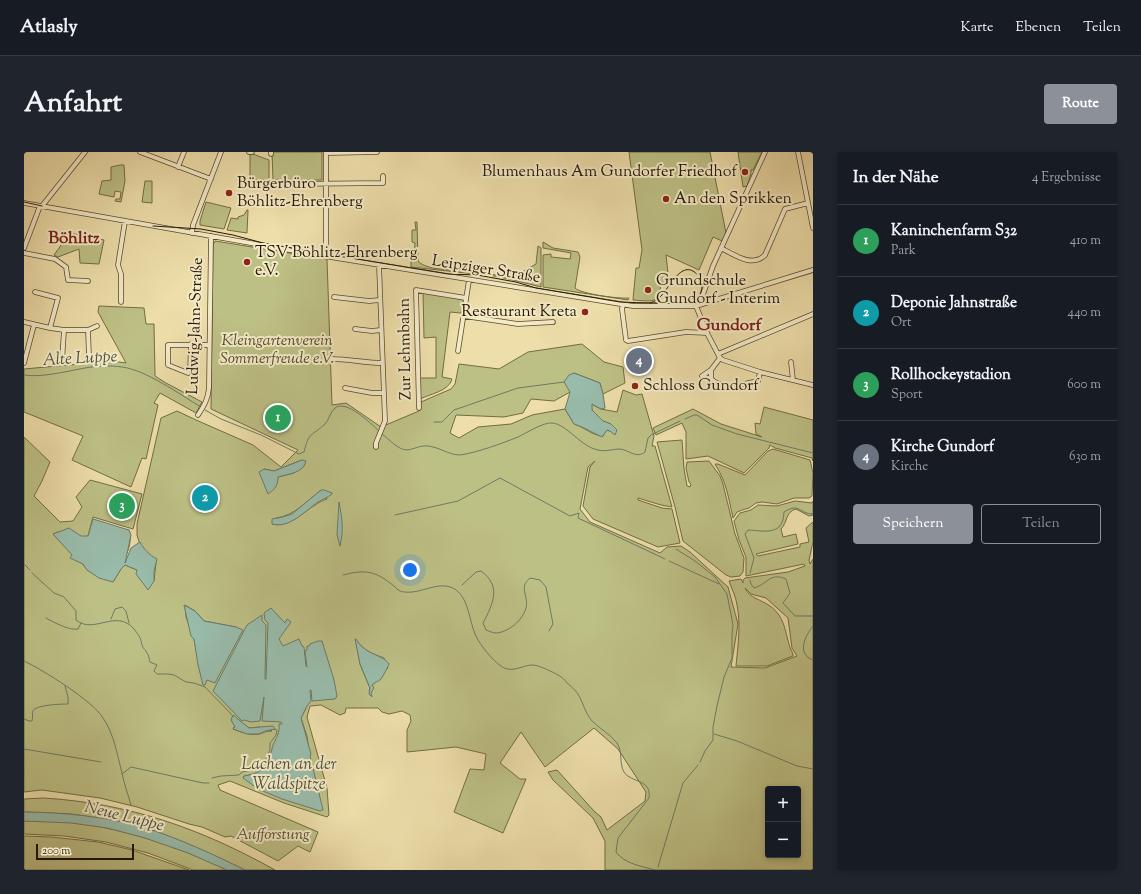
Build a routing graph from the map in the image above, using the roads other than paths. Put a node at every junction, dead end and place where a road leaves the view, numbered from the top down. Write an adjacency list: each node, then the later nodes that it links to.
1 (85, 152): 16 (street)
2 (140, 152): 9 (street)
3 (184, 152): 9 (street)
4 (221, 152): 11 (street)
5 (326, 152): 6 (street); 12 (street)
6 (377, 152)
7 (765, 152): 22 (street)
8 (798, 152): 15 (street)
9 (178, 167): 11 (street)
10 (383, 176): 12 (street)
11 (211, 179): 19 (street)
12 (326, 183): 13 (street); 24 (street)
13 (293, 184)
14 (24, 202): 16 (street)
15 (808, 203): 18 (street); 22 (street)
16 (41, 206): 17 (street, Leipziger Straße); 21 (street)
17 (125, 221): 19 (street, Leipziger Straße); 33 (street)
18 (813, 228)
19 (192, 233): 20 (street, Leipziger Straße)
20 (211, 236): 24 (street, Leipziger Straße); 49 (street, Ludwig-Jahn-Straße)
21 (24, 248)
22 (721, 248): 35 (street)
23 (24, 253): 28 (street)
24 (326, 256): 25 (street, Leipziger Straße)
25 (379, 265): 27 (street, Leipziger Straße); 32 (street)
26 (813, 270): 35 (street, Leipziger Straße)
27 (469, 280): 31 (street); 34 (street, Leipziger Straße)
28 (88, 282)
29 (35, 292): 42 (street)
30 (334, 297): 32 (street)
31 (466, 298): 37 (street); 65 (street, Zur Lehmbahn)
32 (380, 300): 46 (street)
33 (120, 302)
34 (623, 305): 35 (street, Leipziger Straße); 47 (street)
35 (696, 306): 47 (street)
36 (813, 314): 51 (street)
37 (464, 316): 39 (street); 50 (street)
38 (24, 322): 40 (street)
39 (553, 322)
40 (34, 325): 42 (street); 57 (street)
41 (97, 326): 45 (street)
42 (50, 328): 44 (street)
43 (355, 329): 46 (street)
44 (64, 330): 45 (street); 54 (street)
45 (88, 330): 52 (street)
46 (381, 330): 55 (street)
47 (707, 333): 51 (street)
48 (191, 344): 48 (street); 49 (street)
49 (209, 345): 66 (street, Ludwig-Jahn-Straße)
50 (458, 351)
51 (719, 356): 58 (street); 59 (street)
52 (89, 357)
53 (332, 359): 55 (street)
54 (62, 361)
55 (382, 362): 64 (street)
56 (791, 362): 61 (street)
57 (24, 363)
58 (711, 370): 60 (street); 60 (street)
59 (760, 372): 60 (street); 61 (street)
60 (712, 379)
61 (793, 380): 62 (street)
62 (813, 385)
63 (345, 388): 64 (street)
64 (384, 393): 67 (street)
65 (419, 408)
66 (198, 415)
67 (376, 447)

